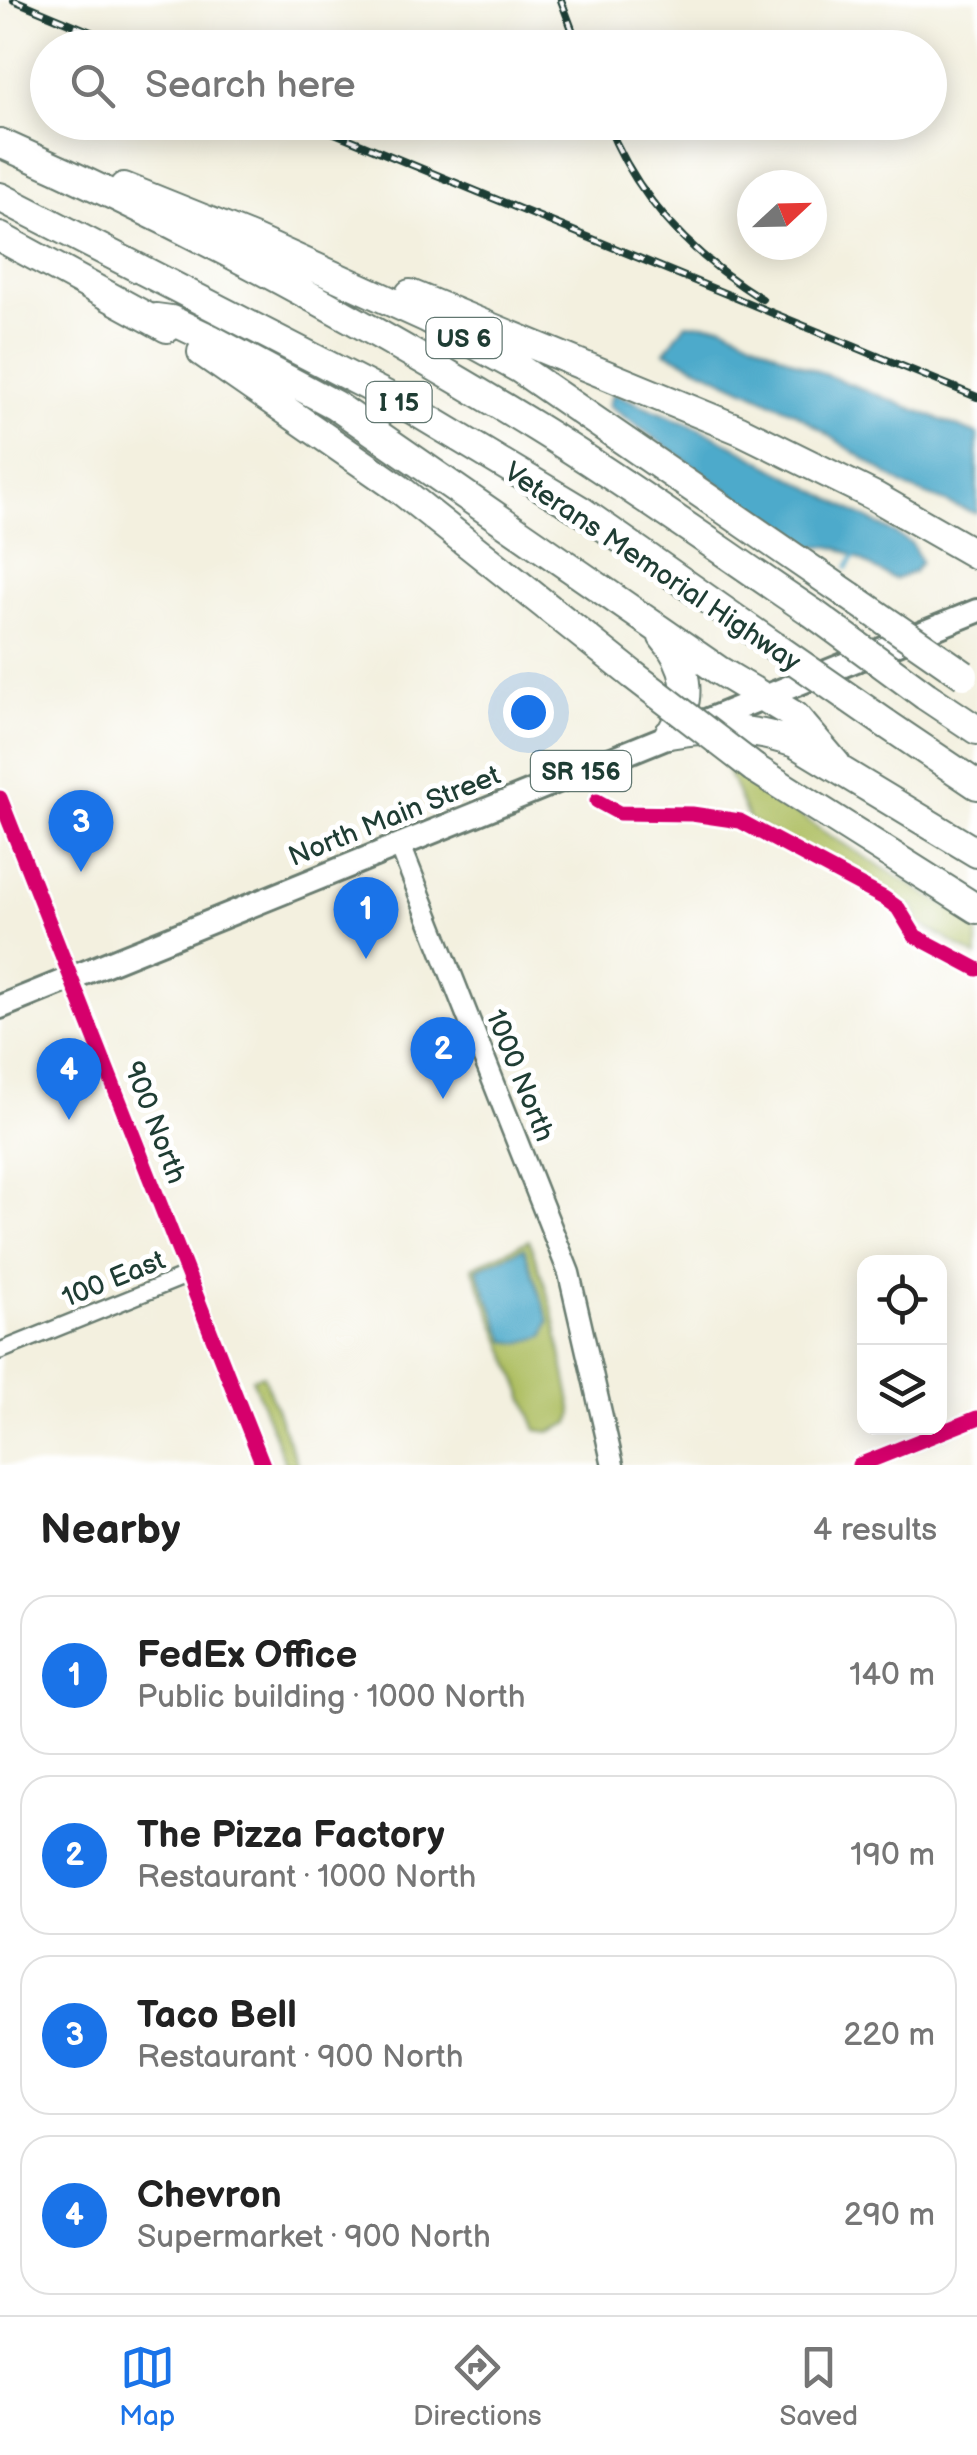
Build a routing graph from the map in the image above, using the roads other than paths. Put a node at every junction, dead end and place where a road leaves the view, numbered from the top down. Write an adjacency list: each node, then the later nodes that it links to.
1 (0, 143): 2 (highway, Veterans Memorial Highway / I 15)
2 (37, 160): 5 (highway, US 6); 14 (highway, Veterans Memorial Highway / I 15, bridge)
3 (0, 198): 17 (highway, Veterans Memorial Highway / I 15, bridge)
4 (0, 238): 6 (highway)
5 (252, 239): 7 (highway); 12 (highway, US 6, bridge)
6 (156, 318): 11 (highway); 21 (highway, bridge)
7 (912, 518): 8 (highway); 9 (highway)
8 (977, 534)
9 (977, 556)
10 (977, 611): 13 (main road, North Main Street / SR 156)
11 (651, 622): 13 (highway); 15 (highway)
12 (971, 679)
13 (762, 696): 15 (main road, North Main Street / SR 156); 16 (highway)
14 (977, 730)
15 (669, 734): 16 (highway); 19 (main road, North Main Street / SR 156)
16 (836, 764): 20 (highway)
17 (977, 785)
18 (0, 798): 22 (street, 900 North)
19 (400, 845): 22 (main road, North Main Street / SR 156); 28 (main road, 1000 North)
20 (977, 854)
21 (977, 910)
22 (72, 978): 23 (main road, North Main Street / SR 156); 24 (street, 900 North)
23 (0, 1007)
24 (188, 1275): 25 (street, 100 East); 27 (street, 900 North)
25 (0, 1351)
26 (977, 1418): 29 (street)
27 (263, 1465)
28 (613, 1465)
29 (858, 1465)

